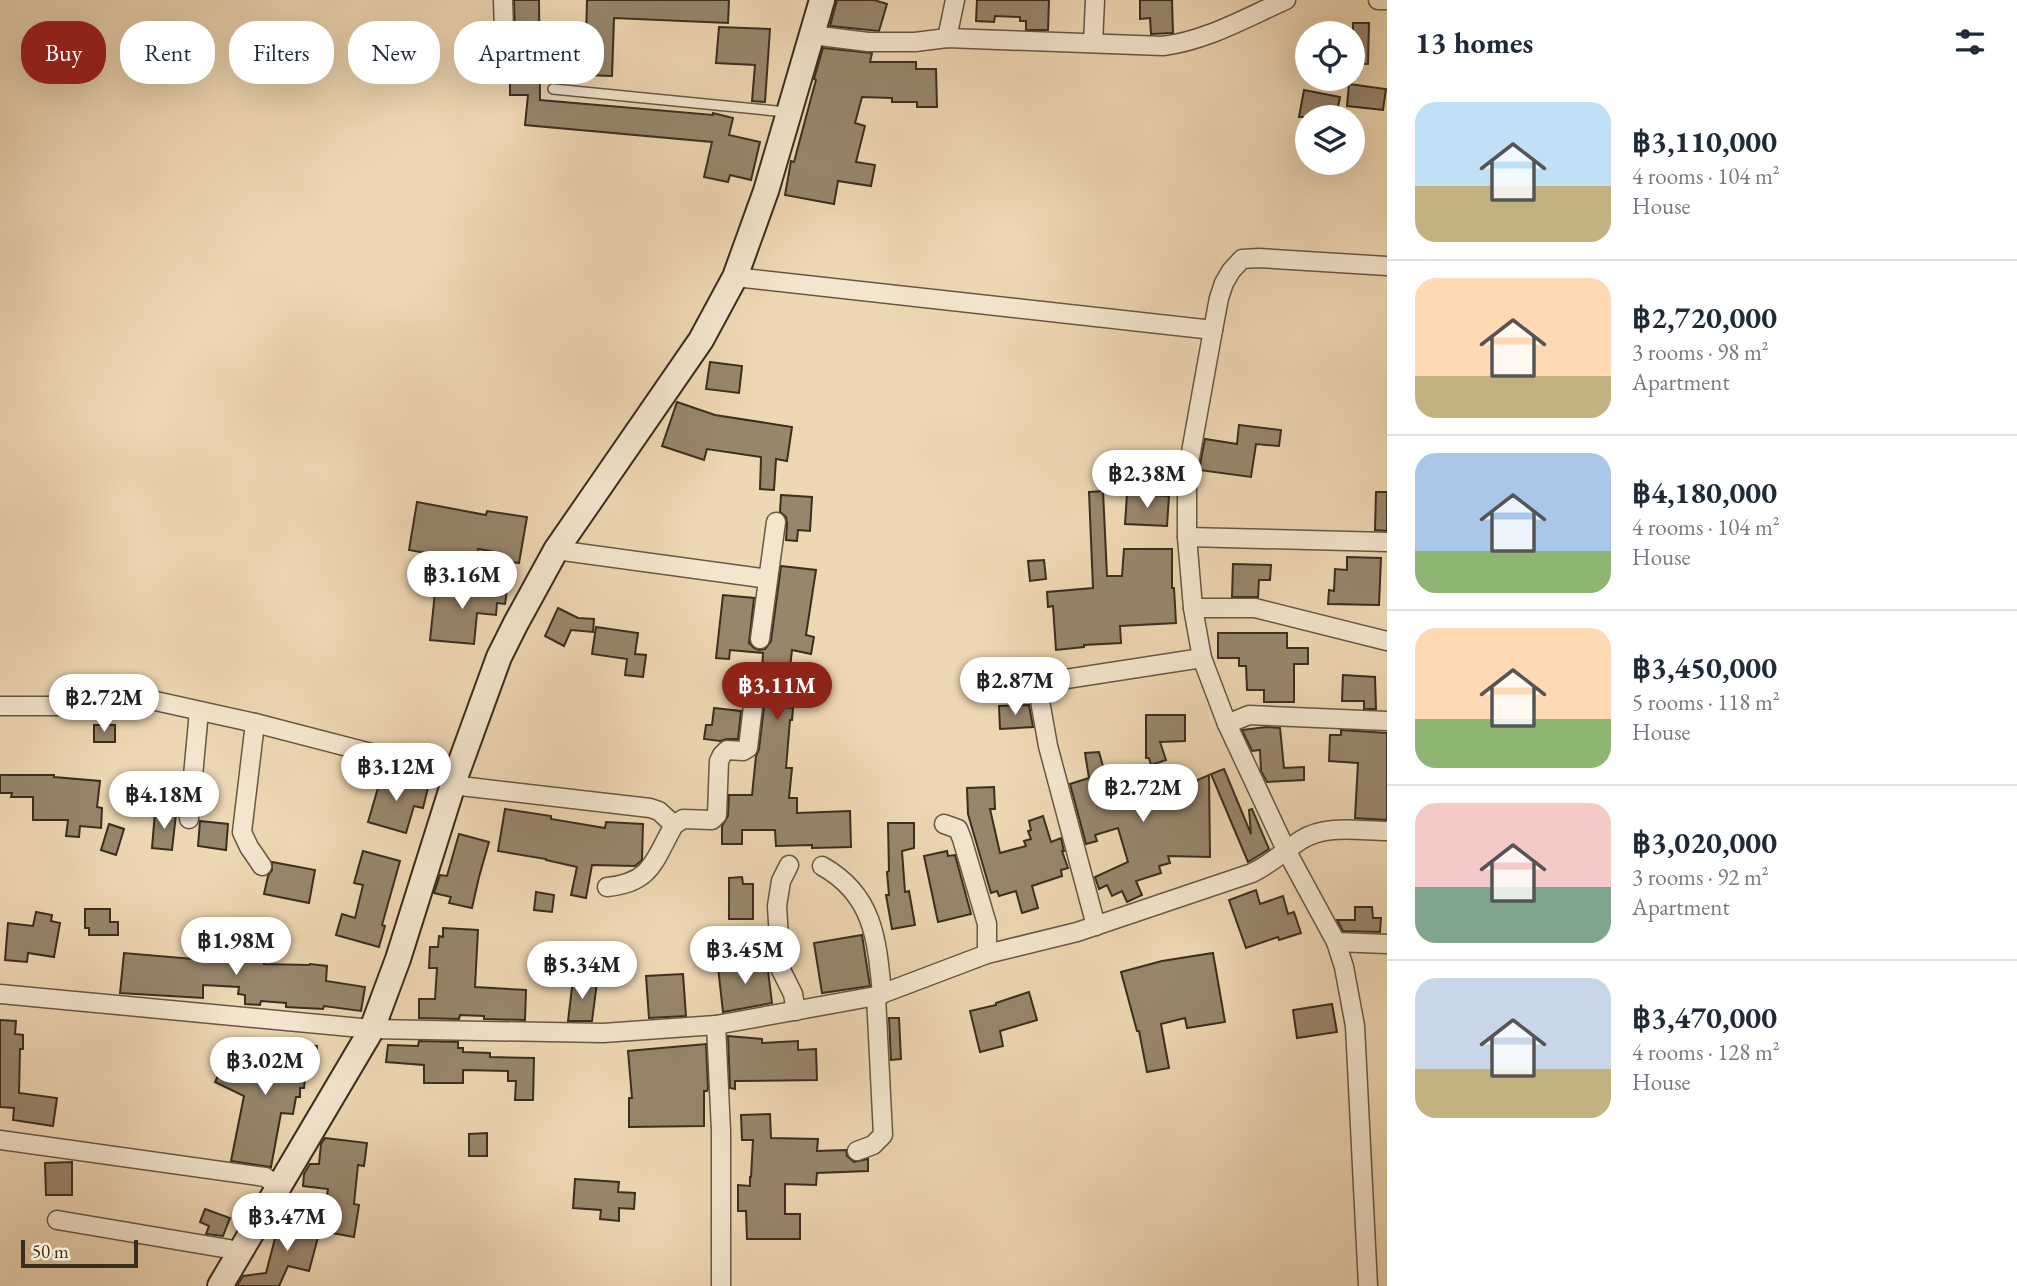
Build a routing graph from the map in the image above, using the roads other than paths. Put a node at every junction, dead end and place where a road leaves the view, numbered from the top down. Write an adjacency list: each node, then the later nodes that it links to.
1 (503, 0): 8 (street)
2 (822, 0): 9 (street)
3 (955, 0): 10 (street)
4 (1095, 0): 11 (street)
5 (1286, 0): 11 (street)
6 (1378, 0): 7 (street)
7 (1387, 1)
8 (504, 21)
9 (811, 35): 10 (street); 13 (street)
10 (947, 38): 11 (street)
11 (1093, 43)
12 (553, 89): 13 (lane)
13 (787, 112): 15 (street)
14 (1387, 266): 16 (street)
15 (735, 277): 16 (street); 20 (street)
16 (1213, 330): 18 (street)
17 (776, 522): 21 (street)
18 (1187, 537): 19 (street); 22 (street)
19 (1387, 542)
20 (556, 550): 21 (street); 32 (street)
21 (768, 579): 23 (street)
22 (1193, 608): 24 (street); 25 (street)
23 (760, 639)
24 (1387, 641)
25 (1202, 658): 31 (street); 42 (street)
26 (756, 681): 35 (street)
27 (0, 706): 28 (street)
28 (199, 711): 30 (street); 33 (street)
29 (1387, 721): 31 (street)
30 (255, 723): 32 (street); 39 (street)
31 (1227, 724): 37 (street)
32 (454, 780): 35 (street); 50 (street)
33 (189, 819)
34 (944, 824): 45 (street)
35 (674, 825): 41 (street)
36 (1387, 831): 37 (street)
37 (1286, 850): 42 (street); 43 (street)
38 (789, 865): 48 (street)
39 (262, 866)
40 (822, 866): 47 (street)
41 (607, 887)
42 (1096, 926): 45 (street)
43 (1336, 942): 44 (street); 58 (street)
44 (1387, 944)
45 (987, 954): 47 (street)
46 (0, 994): 50 (street)
47 (879, 995): 48 (street); 52 (street)
48 (796, 1011): 49 (street)
49 (716, 1025): 50 (street); 57 (street)
50 (372, 1030): 53 (street)
51 (0, 1140): 53 (street)
52 (857, 1151)
53 (278, 1186): 55 (street)
54 (58, 1220): 55 (street)
55 (238, 1254): 56 (street)
56 (220, 1286)
57 (721, 1286)
58 (1368, 1286)

